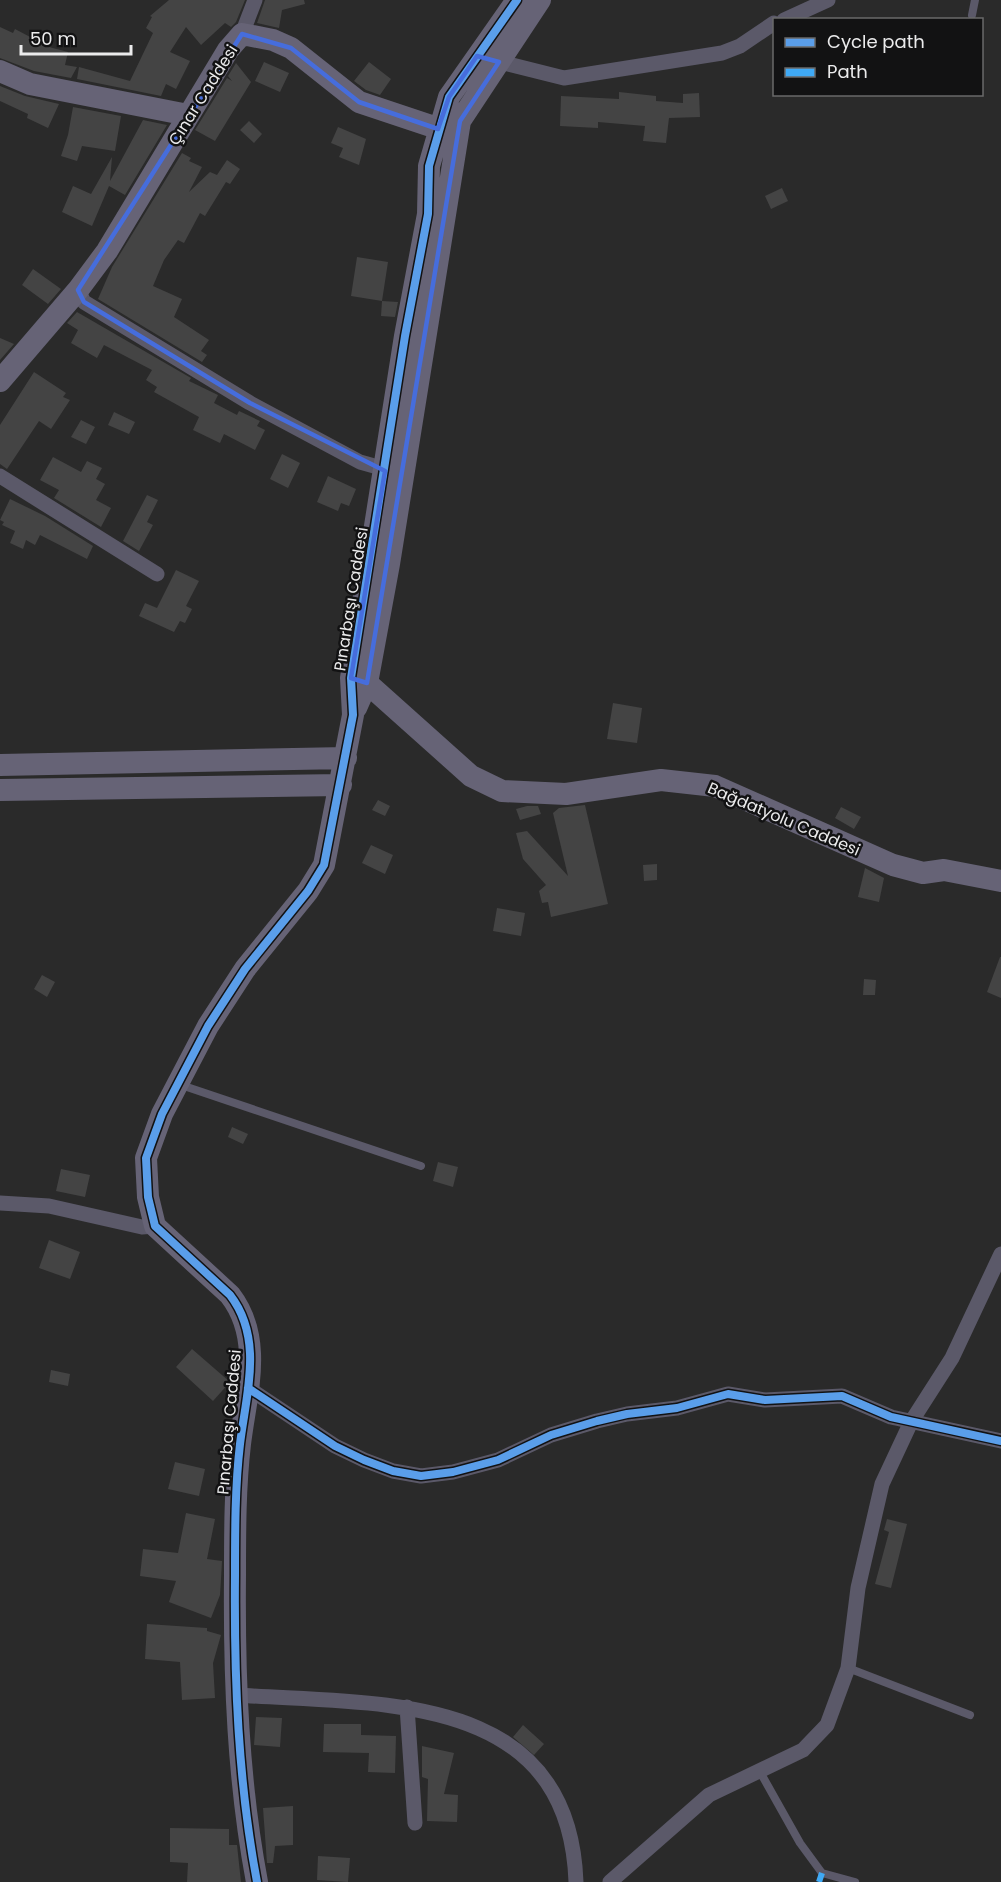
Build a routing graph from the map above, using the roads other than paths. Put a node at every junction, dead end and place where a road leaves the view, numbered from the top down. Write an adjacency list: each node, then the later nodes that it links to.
1 (255, 0): 9 (street)
2 (517, 0): 10 (street)
3 (540, 0): 11 (street, Pınarbaşı Caddesi)
4 (828, 0): 7 (street)
5 (975, 0): 6 (lane)
6 (972, 15)
7 (788, 18)
8 (773, 24): 11 (street)
9 (242, 34): 13 (street, Çınar Caddesi); 14 (street, Çınar Caddesi)
10 (477, 56): 11 (street); 14 (street)
11 (500, 62): 14 (street, Pınarbaşı Caddesi)
12 (0, 71): 13 (street)
13 (188, 115): 15 (street, Çınar Caddesi)
14 (448, 131): 17 (street, Pınarbaşı Caddesi)
15 (78, 290): 16 (street, Çınar Caddesi); 17 (street)
16 (3, 373)
17 (394, 471): 20 (street, Pınarbaşı Caddesi)
18 (0, 476): 19 (street)
19 (157, 574)
20 (359, 681): 21 (street, Pınarbaşı Caddesi); 25 (street, Bağdatyolu Caddesi)
21 (346, 758): 22 (street); 23 (street, Pınarbaşı Caddesi)
22 (0, 765)
23 (341, 785): 24 (street); 26 (street, Pınarbaşı Caddesi)
24 (0, 790)
25 (1001, 881)
26 (177, 1083): 27 (lane); 29 (street, Pınarbaşı Caddesi)
27 (421, 1166)
28 (0, 1203): 29 (street)
29 (155, 1226): 31 (street, Pınarbaşı Caddesi)
30 (1001, 1254): 32 (street)
31 (249, 1388): 32 (street); 35 (street, Pınarbaşı Caddesi)
32 (911, 1422): 33 (street); 34 (street)
33 (1001, 1441)
34 (848, 1668): 37 (lane); 38 (street)
35 (237, 1695): 36 (street); 40 (street, Pınarbaşı Caddesi)
36 (407, 1707): 39 (street); 41 (street)
37 (970, 1715)
38 (759, 1770): 42 (street); 43 (lane)
39 (415, 1823)
40 (257, 1882)
41 (576, 1882)
42 (610, 1882)
43 (855, 1882)

